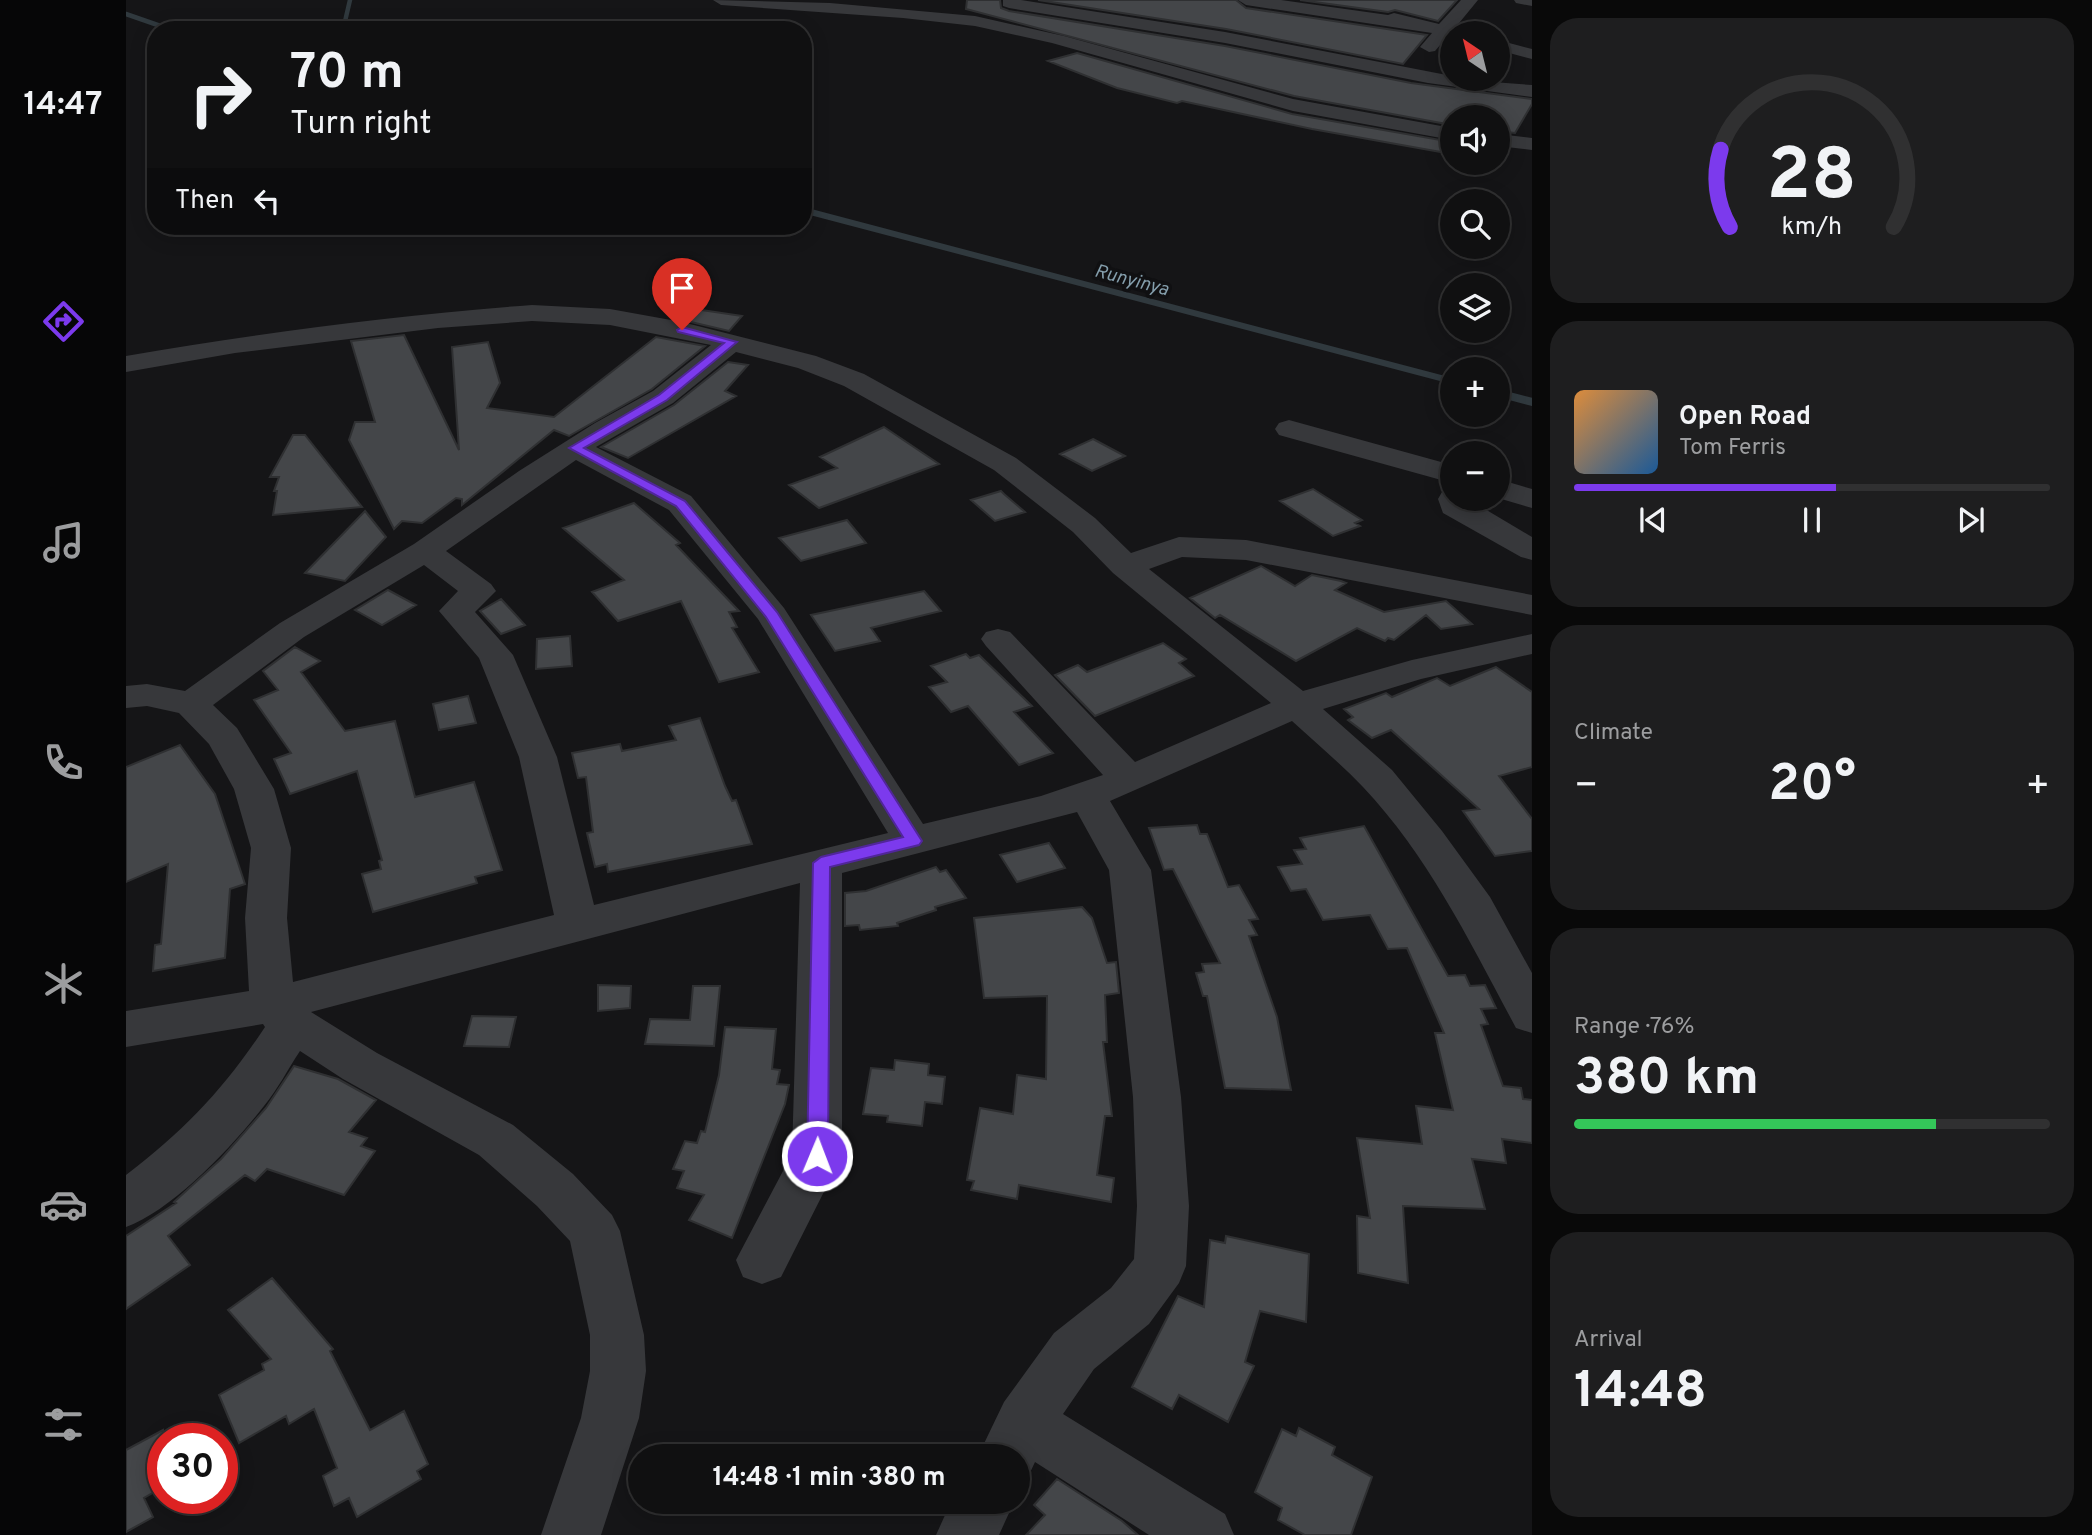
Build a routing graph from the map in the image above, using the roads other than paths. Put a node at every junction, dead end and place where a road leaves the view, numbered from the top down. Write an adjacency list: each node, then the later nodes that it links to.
1 (721, 0): 16 (street)
2 (1246, 0): 9 (street)
3 (1326, 0): 9 (street)
4 (1470, 0): 8 (street)
5 (1522, 0): 7 (street)
6 (996, 1): 14 (street)
7 (1532, 1)
8 (1456, 21)
9 (1418, 24): 10 (street)
10 (1440, 30)
11 (1440, 40): 14 (street)
12 (1510, 48): 13 (street)
13 (1532, 54)
14 (1404, 74): 15 (street)
15 (1532, 90)
16 (1440, 132)
17 (1510, 141): 18 (street)
18 (1532, 144)
19 (732, 342): 20 (street); 22 (street); 29 (street)
20 (126, 364)
21 (1289, 429): 23 (street)
22 (575, 448): 28 (street); 37 (street)
23 (1440, 471)
24 (1510, 492): 25 (street)
25 (1532, 499)
26 (1463, 511): 27 (street)
27 (1532, 550)
28 (425, 551): 34 (street); 39 (street)
29 (1125, 566): 30 (street); 35 (street)
30 (1532, 605)
31 (998, 639): 36 (street)
32 (1532, 644): 35 (street)
33 (126, 697): 34 (street)
34 (191, 704): 41 (street)
35 (1297, 705): 36 (street); 40 (street)
36 (1109, 788): 37 (street); 46 (street)
37 (913, 841): 38 (street)
38 (821, 863): 39 (street); 45 (street)
39 (578, 925): 41 (street)
40 (1520, 972): 42 (street)
41 (282, 1014): 43 (street); 44 (street); 48 (street)
42 (1532, 1015)
43 (126, 1028)
44 (126, 1205)
45 (762, 1260)
46 (1015, 1439): 50 (street)
47 (977, 1514): 49 (street)
48 (571, 1535)
49 (966, 1535)
50 (1204, 1535)

